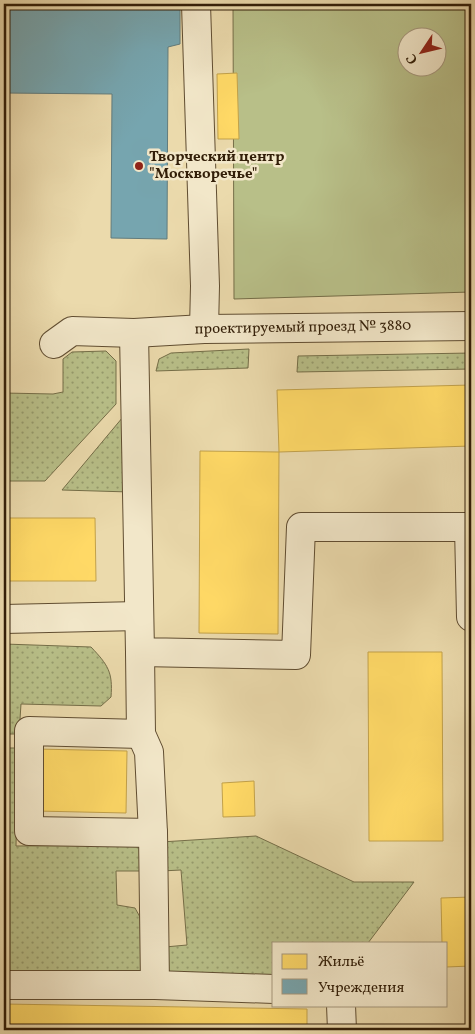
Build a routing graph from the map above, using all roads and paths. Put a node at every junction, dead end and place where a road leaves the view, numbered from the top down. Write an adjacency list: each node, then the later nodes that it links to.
1 (196, 4): 3 (street)
2 (471, 326): 3 (street, проектируемый проезд № 3880)
3 (204, 329): 4 (street, проектируемый проезд № 3880)
4 (134, 333): 5 (street, проектируемый проезд № 3880); 7 (street)
5 (54, 344)
6 (470, 527): 8 (street); 10 (street)
7 (139, 616): 9 (street); 10 (street)
8 (471, 617)
9 (4, 619)
10 (140, 652): 11 (street)
11 (141, 734): 12 (street); 12 (street)
12 (153, 833): 14 (street)
13 (4, 985): 14 (street)
14 (155, 985): 15 (street)
15 (272, 989)
16 (341, 1006): 17 (street)
17 (342, 1030)

